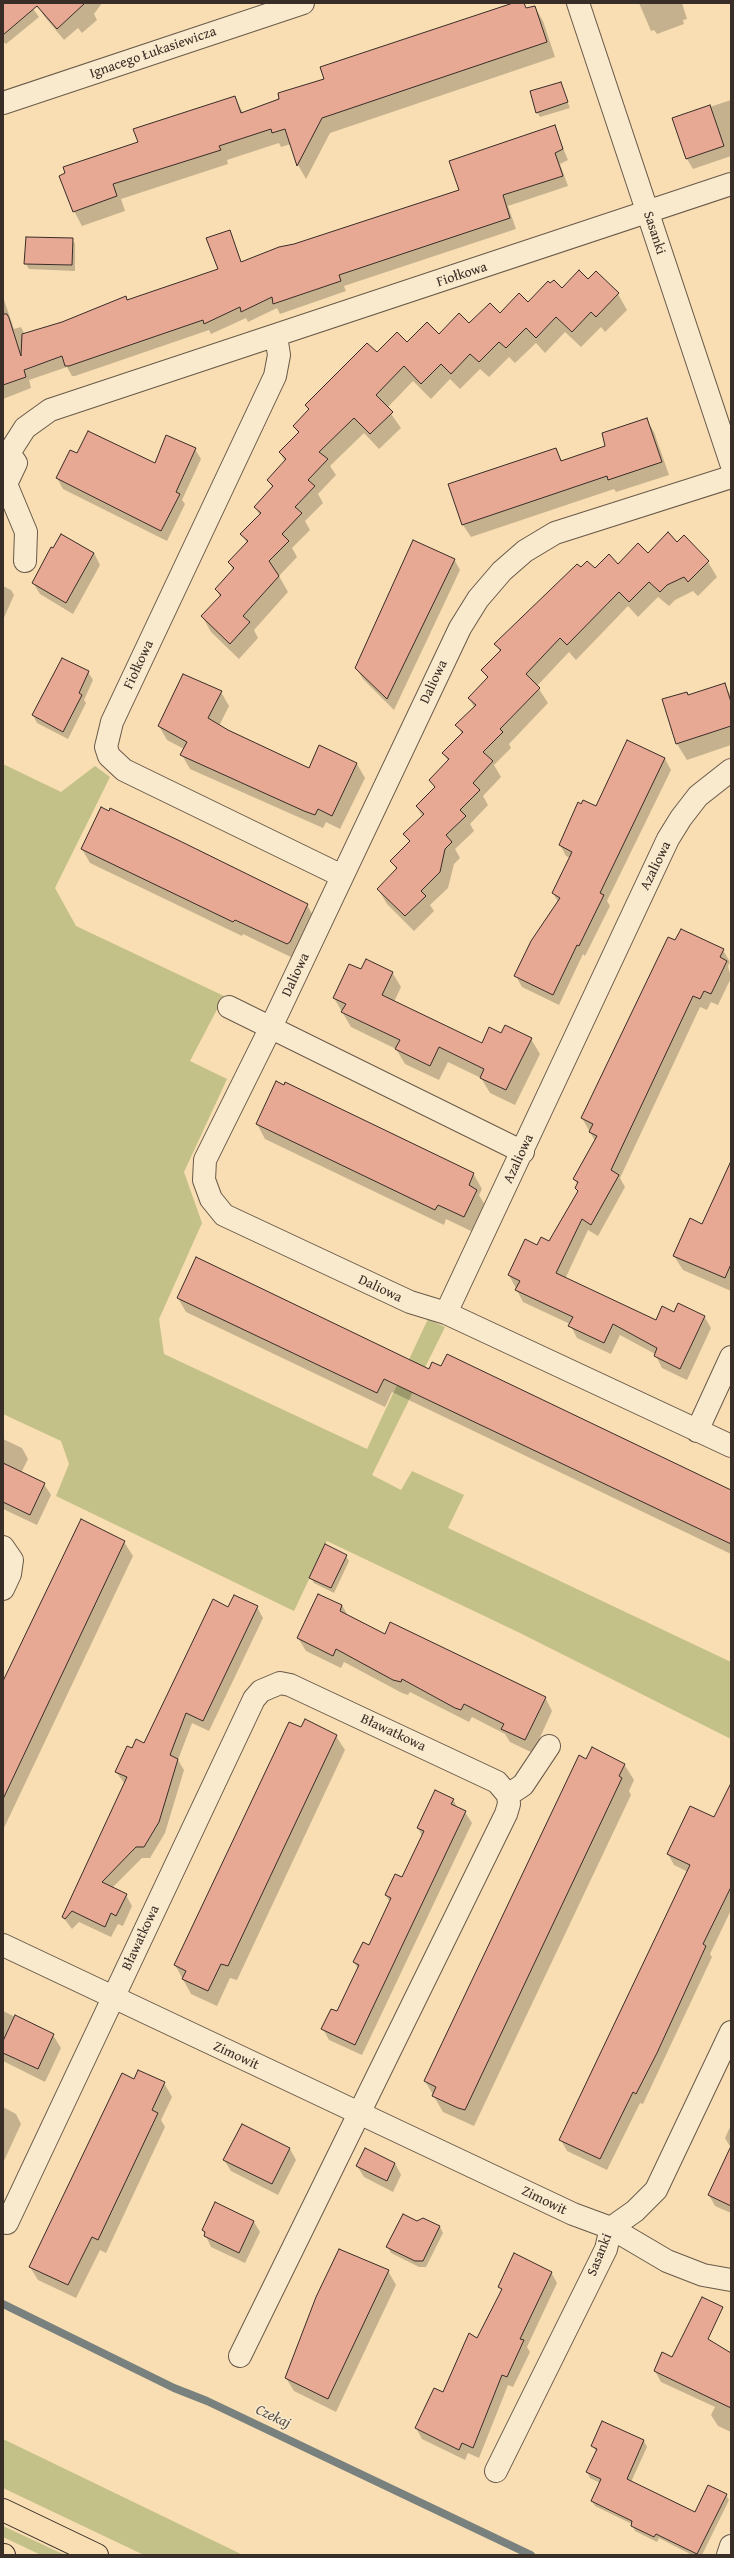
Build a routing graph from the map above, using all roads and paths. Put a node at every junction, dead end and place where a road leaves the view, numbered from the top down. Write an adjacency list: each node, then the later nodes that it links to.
1 (303, 3): 3 (street, Ignacego Łukasiewicza)
2 (578, 3): 5 (street, Sasanki)
3 (3, 104)
4 (731, 184): 5 (street, Fiołkowa)
5 (647, 214): 6 (street, Fiołkowa); 7 (street, Sasanki)
6 (276, 336): 9 (street, Fiołkowa); 11 (street, Fiołkowa)
7 (731, 463)
8 (731, 477): 11 (street, Daliowa)
9 (25, 561)
10 (731, 770): 14 (street, Azaliowa)
11 (342, 876): 13 (street, Daliowa)
12 (229, 1007): 13 (street)
13 (271, 1027): 14 (street); 15 (street, Daliowa)
14 (523, 1152): 15 (street, Azaliowa)
15 (446, 1314): 17 (street)
16 (731, 1358): 17 (street)
17 (697, 1430): 18 (street)
18 (731, 1446)
19 (3, 1547): 20 (street)
20 (3, 1589)
21 (549, 1746): 22 (street)
22 (508, 1795): 24 (street, Bławatkowa); 26 (street)
23 (3, 1946): 24 (street, Zimowit)
24 (113, 1998): 26 (street, Zimowit); 27 (street)
25 (731, 2032): 28 (street, Sasanki)
26 (359, 2114): 28 (street, Zimowit); 30 (street)
27 (7, 2223)
28 (611, 2228): 29 (street, Zimowit); 31 (street, Sasanki)
29 (731, 2280)
30 (240, 2356)
31 (496, 2471)
32 (3, 2510): 34 (main road)
33 (731, 2546): 35 (street)
34 (97, 2555)
35 (728, 2555)

